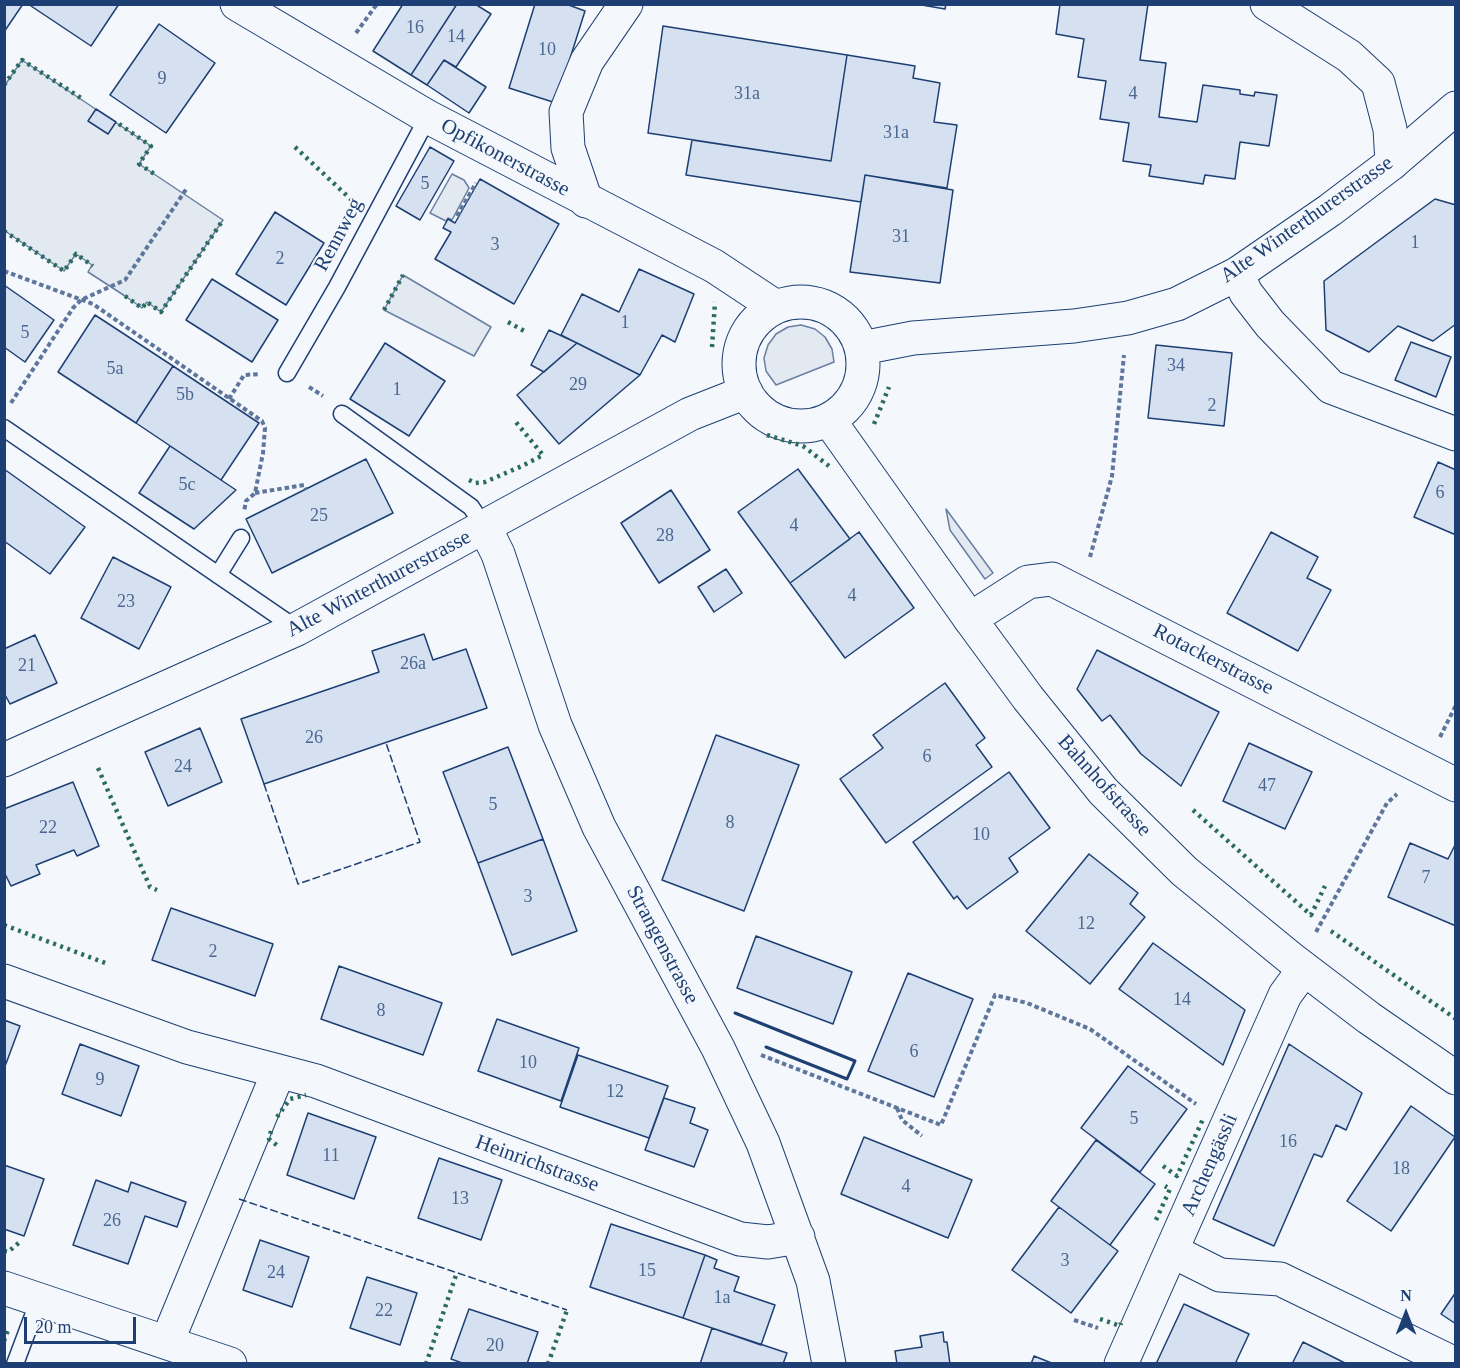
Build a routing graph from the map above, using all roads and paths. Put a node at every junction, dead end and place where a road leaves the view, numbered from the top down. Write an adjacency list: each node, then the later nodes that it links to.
1 (237, 4): 7 (street, Opfikonerstrasse)
2 (376, 4): 5 (path)
3 (626, 4): 11 (street)
4 (1267, 4): 8 (street)
5 (352, 38)
6 (1455, 108): 8 (street, Alte Winterthurerstrasse)
7 (428, 117): 11 (street, Opfikonerstrasse); 19 (lane, Rennweg)
8 (1392, 163): 14 (street, Alte Winterthurerstrasse)
9 (476, 181): 12 (path)
10 (187, 188): 15 (path)
11 (586, 201): 16 (street, Opfikonerstrasse)
12 (457, 216)
13 (4, 271): 15 (path)
14 (1237, 274): 18 (street, Alte Winterthurerstrasse); 26 (street)
15 (81, 300): 21 (path); 22 (path)
16 (776, 307): 18 (street); 20 (street)
17 (1125, 347): 32 (path)
18 (862, 348): 24 (street)
19 (286, 373): 21 (path); 23 (path)
20 (746, 392): 24 (street); 30 (street, Alte Winterthurerstrasse)
21 (229, 399): 28 (path)
22 (12, 400)
23 (342, 414): 30 (lane)
24 (829, 420): 34 (street, Bahnhofstrasse)
25 (4, 428): 33 (lane)
26 (1455, 434)
27 (306, 489): 28 (path)
28 (255, 494): 29 (path)
29 (246, 501)
30 (485, 528): 35 (street, Alte Winterthurerstrasse); 48 (street, Strangenstrasse)
31 (241, 538): 33 (lane)
32 (1086, 566)
33 (218, 575): 35 (lane)
34 (970, 619): 37 (street, Rotackerstrasse); 40 (street, Bahnhofstrasse)
35 (297, 629): 36 (street, Alte Winterthurerstrasse)
36 (8, 755)
37 (1425, 769): 38 (street, Rotackerstrasse); 39 (path)
38 (1455, 785)
39 (1314, 936)
40 (1304, 969): 44 (street, Bahnhofstrasse); 46 (street, Archengässli)
41 (4, 981): 43 (street, Heinrichstrasse)
42 (750, 1050): 45 (path)
43 (278, 1073): 48 (street, Heinrichstrasse); 54 (street)
44 (1455, 1078)
45 (897, 1108): 46 (path); 47 (path)
46 (1227, 1126): 49 (street, Archengässli)
47 (922, 1136)
48 (798, 1237): 57 (street, Strangenstrasse)
49 (1172, 1251): 58 (street, Archengässli); 59 (street)
50 (4, 1288): 51 (street)
51 (39, 1300): 54 (street); 55 (lane)
52 (1074, 1320): 53 (path)
53 (1088, 1325)
54 (167, 1342): 56 (street)
55 (15, 1364)
56 (230, 1364)
57 (829, 1364)
58 (1121, 1364)
59 (1455, 1364)

